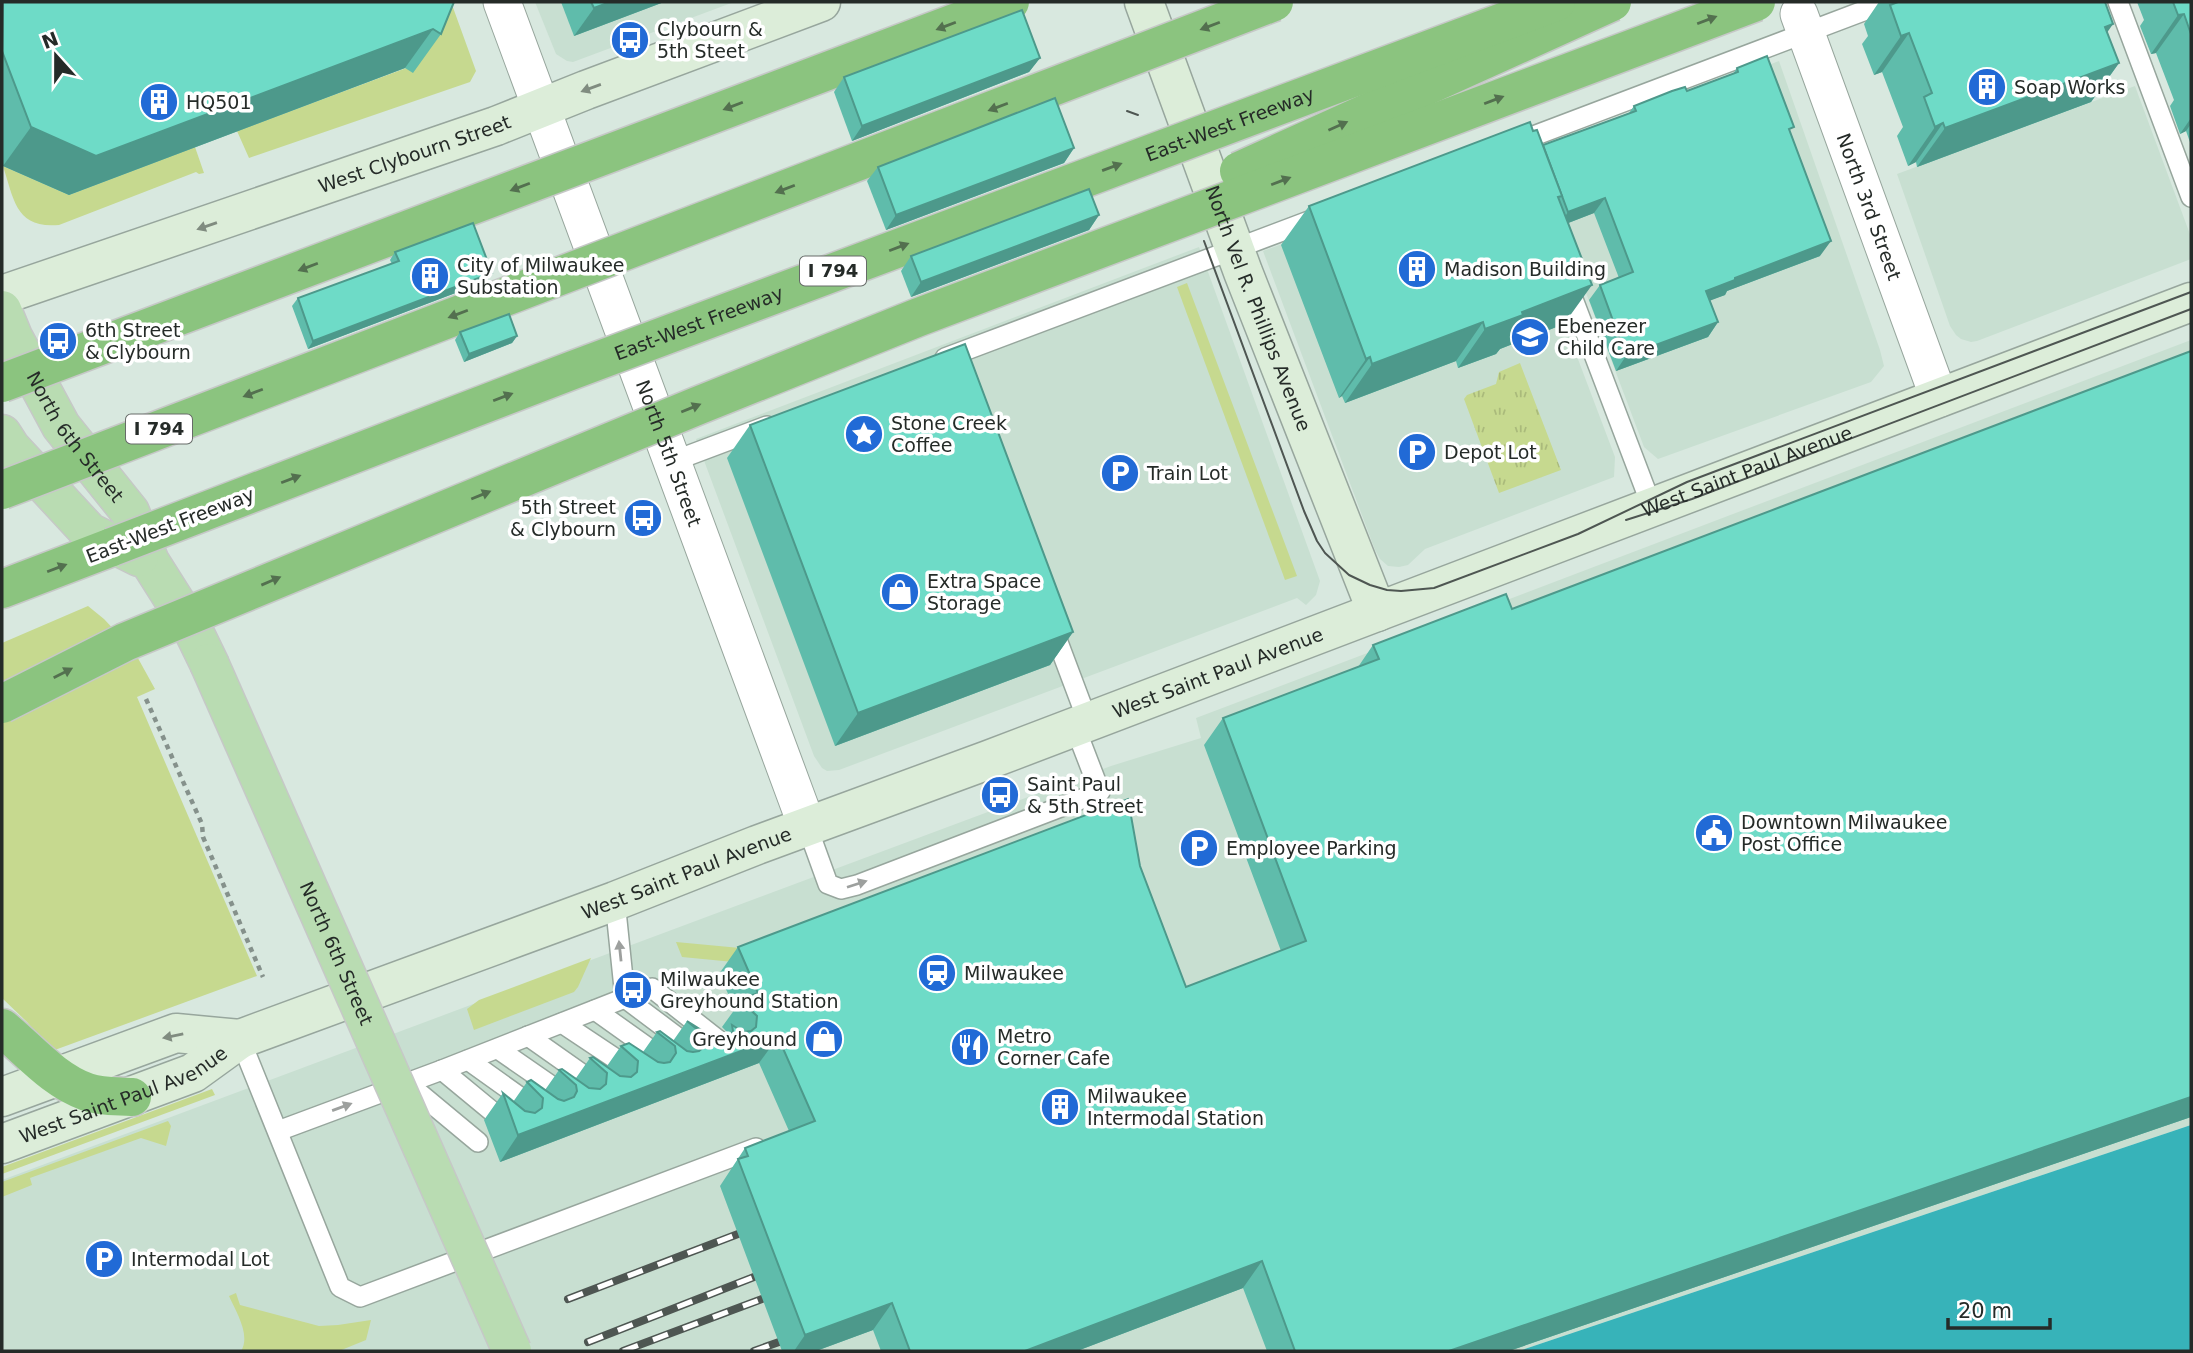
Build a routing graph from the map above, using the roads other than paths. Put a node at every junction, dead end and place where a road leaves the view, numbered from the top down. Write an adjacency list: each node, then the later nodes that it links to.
1 (502, 2): 12 (street, North 5th Street)
2 (821, 2): 12 (street, West Clybourn Street, one-way to 12)
3 (1010, 2): 23 (highway, one-way to 23, bridge)
4 (1144, 2): 16 (street, North Vel R. Phillips Avenue)
5 (1274, 2): 28 (highway, I 794, one-way to 28, bridge)
6 (1556, 2): 31 (highway, East-West Freeway / I 794, one-way to 6, bridge)
7 (1612, 2): 21 (highway, one-way to 7, bridge)
8 (1756, 2): 21 (highway, one-way to 8, bridge)
9 (1887, 2): 11 (lane)
10 (2118, 2): 14 (lane)
11 (1802, 23): 13 (lane); 24 (street, North 3rd Street)
12 (541, 107): 18 (street, West Clybourn Street, one-way to 18); 27 (street, North 5th Street)
13 (1510, 149)
14 (2191, 197)
15 (1335, 211): 16 (lane)
16 (1234, 248): 22 (lane); 33 (street, North Vel R. Phillips Avenue)
17 (1562, 270): 29 (lane)
18 (2, 295)
19 (2191, 302): 24 (street, West Saint Paul Avenue)
20 (2, 310): 30 (main road, North 6th Street)
21 (919, 317): 34 (highway, one-way to 21, bridge)
22 (926, 365)
23 (2, 383)
24 (1939, 398): 29 (street, West Saint Paul Avenue)
25 (787, 418): 27 (lane)
26 (2, 434): 30 (main road)
27 (671, 462): 36 (street, North 5th Street)
28 (2, 490)
29 (1653, 507): 33 (street, West Saint Paul Avenue)
30 (150, 562): 63 (main road, North 6th Street, bridge)
31 (2, 589)
32 (1046, 609): 35 (lane)
33 (1377, 612): 35 (street, West Saint Paul Avenue)
34 (2, 704)
35 (1081, 724): 36 (street, West Saint Paul Avenue); 36 (lane, one-way to 35)
36 (807, 826): 37 (street, West Saint Paul Avenue)
37 (615, 901): 38 (lane, one-way to 37); 43 (street, West Saint Paul Avenue)
38 (625, 998): 39 (lane); 44 (lane); 46 (lane)
39 (595, 1010): 40 (lane); 48 (lane)
40 (562, 1023): 42 (lane); 51 (lane)
41 (2, 1028): 50 (highway)
42 (528, 1037): 45 (lane); 53 (lane)
43 (240, 1039): 50 (street, West Saint Paul Avenue, one-way to 50); 55 (street, West Saint Paul Avenue); 59 (lane)
44 (727, 1046)
45 (498, 1049): 47 (lane); 56 (lane)
46 (702, 1056)
47 (468, 1060): 49 (lane); 57 (lane)
48 (675, 1067)
49 (442, 1070): 52 (lane); 58 (lane)
50 (59, 1077): 54 (street, West Saint Paul Avenue); 55 (highway)
51 (645, 1078)
52 (407, 1083): 59 (lane, one-way to 52); 60 (lane)
53 (608, 1093)
54 (2, 1097)
55 (132, 1097): 61 (street, West Saint Paul Avenue)
56 (577, 1104)
57 (546, 1115)
58 (513, 1128)
59 (278, 1131): 62 (lane)
60 (478, 1142)
61 (2, 1144)
62 (755, 1147)
63 (512, 1351)

